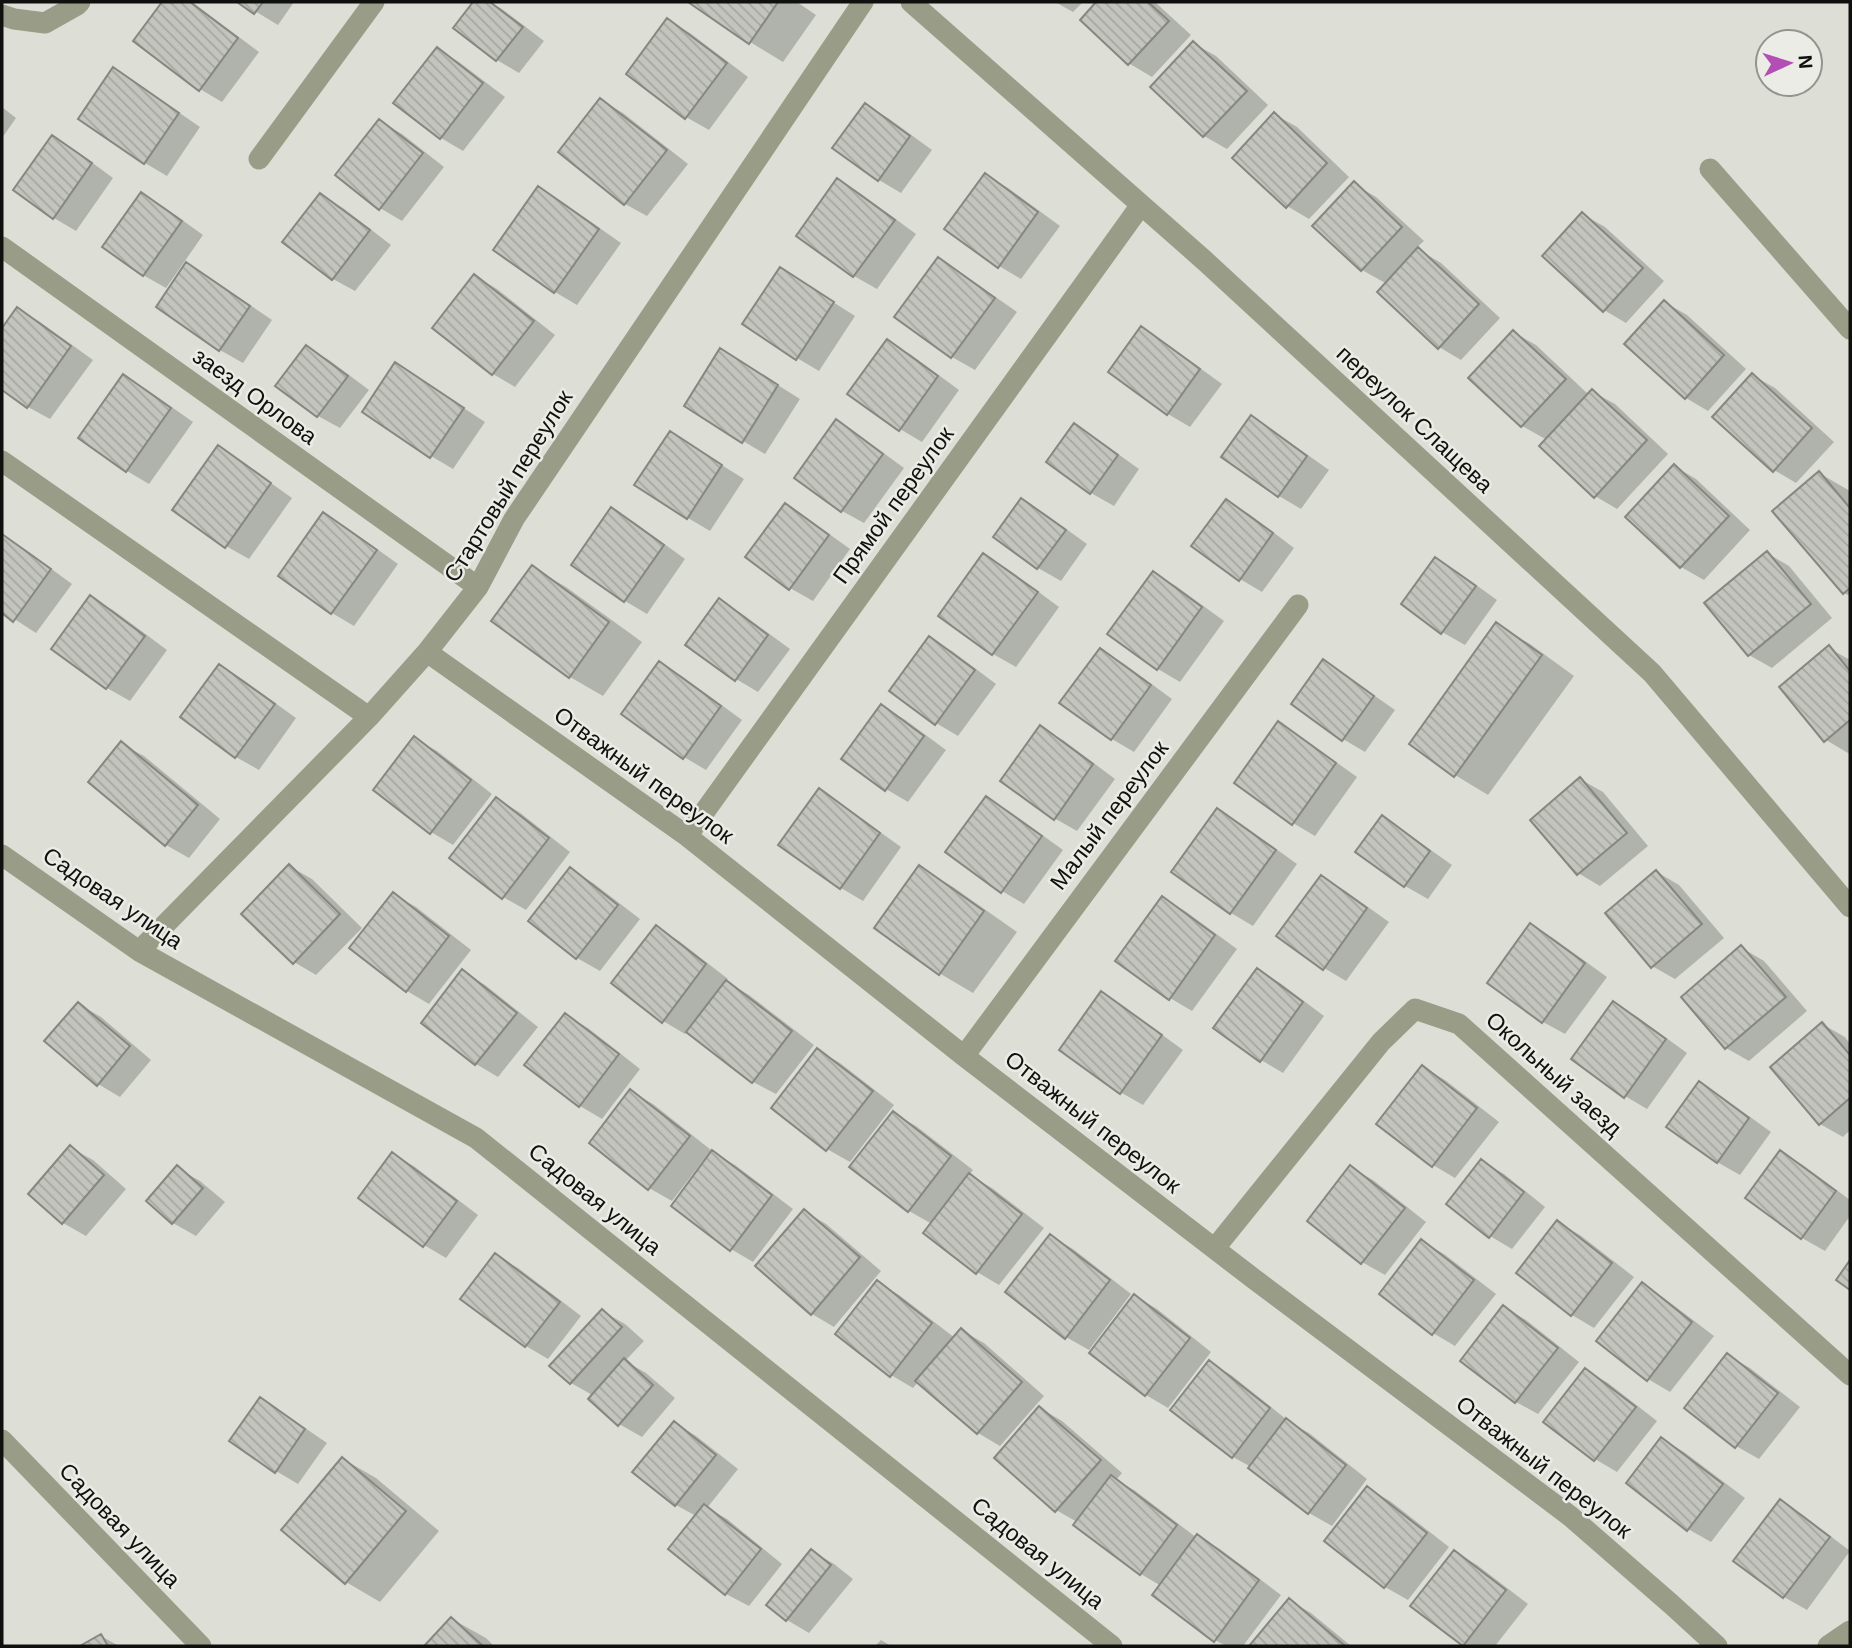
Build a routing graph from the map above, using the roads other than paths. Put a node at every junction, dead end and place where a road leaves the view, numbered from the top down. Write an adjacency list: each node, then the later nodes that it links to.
1 (80, 2): 5 (street)
2 (374, 2): 6 (street)
3 (863, 2): 12 (street, Стартовый переулок)
4 (911, 2): 8 (street, переулок Слащева)
5 (2, 15)
6 (259, 159)
7 (1710, 169): 10 (street)
8 (1141, 205): 16 (street, Прямой переулок); 18 (street, переулок Слащева)
9 (2, 247): 12 (street, заезд Орлова)
10 (1850, 329)
11 (2, 461): 15 (street)
12 (478, 587): 14 (street, Стартовый переулок)
13 (1297, 605): 20 (street, Малый переулок)
14 (427, 652): 15 (street, Стартовый переулок); 16 (street, Отважный переулок)
15 (369, 717): 19 (street, Стартовый переулок)
16 (687, 836): 20 (street, Отважный переулок)
17 (2, 855): 19 (street, Садовая улица)
18 (1850, 907)
19 (139, 951): 25 (street, Садовая улица)
20 (964, 1056): 21 (street, Отважный переулок)
21 (1215, 1248): 22 (street, Окольный заезд); 26 (street, Отважный переулок)
22 (1850, 1375)
23 (2, 1440): 24 (street, Садовая улица)
24 (201, 1646)
25 (1112, 1646)
26 (1717, 1646)

